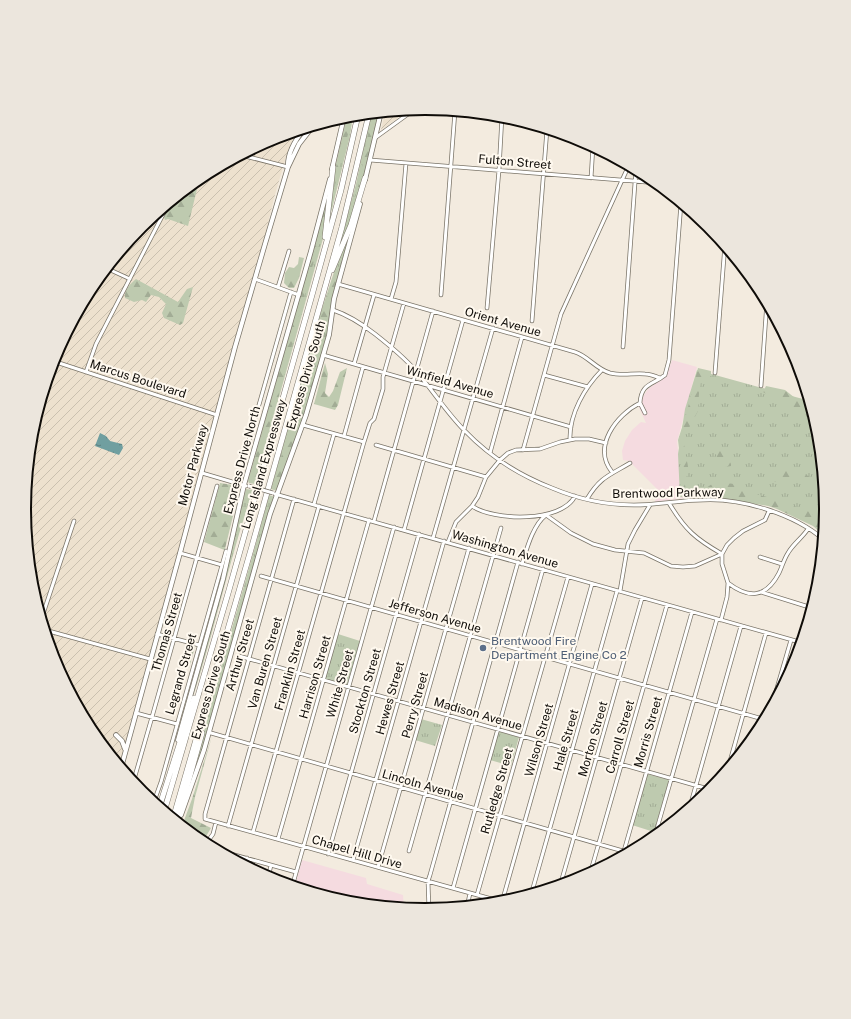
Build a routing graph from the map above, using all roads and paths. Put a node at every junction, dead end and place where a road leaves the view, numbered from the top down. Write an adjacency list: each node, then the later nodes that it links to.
1 (406, 116): 9 (street)
2 (455, 116): 18 (street)
3 (380, 118): 8 (main road, Express Drive South)
4 (368, 119): 50 (highway, Long Island Expressway)
5 (357, 121): 42 (highway, Long Island Expressway)
6 (502, 123): 21 (street)
7 (342, 124): 19 (main road, Express Drive North)
8 (378, 128): 9 (street); 13 (main road, Express Drive South)
9 (384, 132): 13 (street)
10 (307, 133): 20 (main road, Motor Parkway)
11 (547, 134): 23 (street)
12 (300, 136): 20 (main road, Motor Parkway)
13 (375, 138): 16 (main road, Express Drive South)
14 (593, 153): 26 (street)
15 (249, 157): 20 (street)
16 (370, 160): 17 (street, Fulton Street); 25 (main road, Express Drive South)
17 (406, 163): 18 (street, Fulton Street); 44 (street)
18 (450, 166): 21 (street, Fulton Street); 43 (street)
19 (333, 167): 41 (main road, Express Drive North); 42 (highway)
20 (288, 168): 36 (main road, Motor Parkway)
21 (499, 170): 23 (street, Fulton Street); 46 (street)
22 (627, 170): 27 (street)
23 (544, 174): 26 (street, Fulton Street); 52 (street)
24 (636, 176): 28 (street)
25 (366, 178): 37 (main road, Express Drive South); 50 (highway)
26 (591, 178): 27 (street, Fulton Street)
27 (623, 180): 28 (street, Fulton Street); 56 (street)
28 (636, 182): 29 (street, Fulton Street); 58 (street)
29 (647, 182)
30 (681, 209): 69 (street)
31 (163, 215): 35 (street)
32 (289, 251): 38 (street)
33 (724, 252): 67 (street)
34 (112, 271): 35 (street)
35 (130, 279): 65 (street)
36 (255, 279): 38 (street); 80 (main road, Motor Parkway)
37 (338, 284): 40 (street, Orient Avenue); 47 (main road, Express Drive South)
38 (278, 287): 39 (street)
39 (291, 292): 41 (street); 87 (street)
40 (374, 294): 44 (street, Orient Avenue); 53 (street)
41 (298, 295): 103 (main road, Express Drive North)
42 (312, 295): 182 (highway, Long Island Expressway)
43 (441, 295)
44 (391, 300): 45 (street, Orient Avenue)
45 (404, 303): 49 (street, Orient Avenue); 57 (street, Franklin Street)
46 (487, 308)
47 (333, 310): 53 (street, Brentwood Parkway); 59 (main road, Express Drive South)
48 (766, 311): 72 (street)
49 (433, 312): 51 (street, Orient Avenue); 64 (street)
50 (316, 318): 187 (highway, Long Island Expressway)
51 (463, 320): 54 (street, Orient Avenue); 74 (street)
52 (532, 321)
53 (365, 327): 57 (street, Brentwood Parkway); 61 (street)
54 (493, 328): 55 (street, Orient Avenue); 75 (street)
55 (522, 337): 56 (street, Orient Avenue); 78 (street)
56 (553, 345): 63 (street, Orient Avenue); 68 (street)
57 (392, 347): 64 (street, Brentwood Parkway); 66 (street, Franklin Street)
58 (623, 347)
59 (323, 355): 61 (street, Winfield Avenue); 82 (main road, Express Drive South)
60 (59, 363): 65 (street, Marcus Boulevard)
61 (354, 364): 62 (street, Winfield Avenue)
62 (364, 367): 66 (street, Winfield Avenue); 86 (street)
63 (602, 370): 69 (street, Orient Avenue); 73 (street)
64 (416, 371): 70 (street); 71 (street, Brentwood Parkway)
65 (86, 372): 80 (street, Marcus Boulevard)
66 (384, 373): 70 (street, Winfield Avenue); 89 (street, Franklin Street)
67 (715, 373)
68 (544, 375): 73 (street); 81 (street)
69 (660, 378): 77 (street)
70 (414, 381): 71 (street, Winfield Avenue); 93 (street)
71 (428, 385): 74 (street, Winfield Avenue); 76 (street, Brentwood Parkway)
72 (761, 386)
73 (588, 387): 83 (street)
74 (443, 390): 75 (street, Winfield Avenue); 76 (street)
75 (473, 398): 78 (street, Winfield Avenue); 84 (street)
76 (440, 401): 84 (street, Brentwood Parkway); 95 (street)
77 (640, 403): 79 (street); 90 (street)
78 (503, 407): 81 (street, Winfield Avenue); 94 (street)
79 (645, 414)
80 (217, 415): 100 (main road, Motor Parkway)
81 (533, 416): 83 (street, Winfield Avenue); 92 (street)
82 (303, 426): 85 (street); 104 (main road, Express Drive South)
83 (571, 427): 88 (street)
84 (464, 430): 94 (street, Brentwood Parkway); 98 (street)
85 (334, 434): 86 (street); 109 (street)
86 (344, 436): 89 (street)
87 (249, 440)
88 (570, 440): 90 (street, Hewes Street); 92 (street, Hewes Street)
89 (364, 442): 114 (street, Franklin Street)
90 (606, 443): 99 (street)
91 (376, 446): 93 (street)
92 (523, 450): 96 (street, Hewes Street)
93 (394, 451): 95 (street); 118 (street)
94 (490, 453): 96 (street, Brentwood Parkway)
95 (424, 459): 98 (street); 122 (street)
96 (500, 460): 101 (street, Hewes Street); 105 (street, Brentwood Parkway)
97 (630, 463): 99 (street)
98 (453, 468): 101 (street); 125 (street)
99 (612, 472): 107 (street)
100 (202, 473): 103 (street, Washington Avenue); 130 (main road, Motor Parkway)
101 (486, 477): 112 (street, Hewes Street)
102 (217, 486): 134 (street, Thomas Street)
103 (247, 486): 104 (street, Washington Avenue, bridge); 209 (main road, Express Drive North)
104 (275, 494): 106 (street, Washington Avenue); 234 (main road, Express Drive South)
105 (575, 496): 107 (street, Brentwood Parkway); 115 (street)
106 (294, 499): 109 (street, Washington Avenue); 141 (street, Arthur Street)
107 (587, 499): 110 (street, Brentwood Parkway)
108 (669, 503): 110 (street, Brentwood Parkway); 113 (street, Brentwood Parkway); 131 (street)
109 (314, 504): 111 (street, Washington Avenue)
110 (650, 505): 129 (street, Hale Street)
111 (319, 506): 114 (street, Washington Avenue); 144 (street, Van Buren Street)
112 (472, 506): 115 (street); 126 (street, Hewes Street)
113 (770, 511): 121 (street, Brentwood Parkway); 131 (street)
114 (344, 513): 116 (street, Washington Avenue); 147 (street, Franklin Street)
115 (546, 514): 129 (street); 135 (street)
116 (369, 520): 118 (street, Washington Avenue); 149 (street, Harrison Street)
117 (74, 521): 154 (street)
118 (374, 521): 119 (street, Washington Avenue)
119 (394, 527): 122 (street, Washington Avenue); 152 (street, White Street)
120 (501, 528): 132 (street)
121 (808, 529): 124 (street, Brentwood Parkway); 136 (street)
122 (404, 530): 123 (street, Washington Avenue)
123 (419, 534): 125 (street, Washington Avenue); 155 (street, Stockton Street)
124 (819, 536)
125 (433, 538): 126 (street, Washington Avenue)
126 (446, 542): 127 (street, Washington Avenue); 158 (street, Hewes Street)
127 (469, 548): 132 (street, Washington Avenue); 160 (street, Perry Street)
128 (226, 551): 137 (street, Legrand Street)
129 (626, 551): 131 (street); 145 (street, Hale Street)
130 (180, 553): 134 (street); 163 (main road, Motor Parkway)
131 (722, 554): 142 (street)
132 (493, 555): 135 (street, Washington Avenue); 164 (street)
133 (760, 557): 136 (street)
134 (196, 558): 137 (street); 165 (street, Thomas Street)
135 (520, 563): 138 (street, Washington Avenue); 168 (street)
136 (782, 564): 146 (street)
137 (222, 565): 169 (street, Legrand Street)
138 (543, 570): 140 (street, Washington Avenue); 170 (street)
139 (261, 576): 141 (street, Jefferson Avenue)
140 (568, 577): 143 (street, Washington Avenue); 172 (street, Rutledge Street)
141 (272, 579): 144 (street, Jefferson Avenue); 173 (street, Arthur Street)
142 (728, 583): 146 (street); 157 (street)
143 (592, 584): 145 (street, Washington Avenue); 175 (street, Wilson Street)
144 (296, 586): 147 (street, Jefferson Avenue); 176 (street, Van Buren Street)
145 (619, 591): 148 (street, Washington Avenue); 177 (street, Hale Street)
146 (761, 592): 151 (street)
147 (321, 593): 149 (street, Jefferson Avenue); 178 (street, Franklin Street)
148 (642, 598): 150 (street, Washington Avenue); 179 (street, Morton Street)
149 (346, 600): 152 (street, Jefferson Avenue); 180 (street, Harrison Street)
150 (667, 605): 153 (street, Washington Avenue); 181 (street, Carroll Street)
151 (808, 607)
152 (371, 608): 155 (street, Jefferson Avenue); 183 (street, White Street)
153 (692, 612): 156 (street, Washington Avenue); 185 (street, Morris Street)
154 (44, 613)
155 (396, 614): 158 (street, Jefferson Avenue); 186 (street, Stockton Street)
156 (716, 619): 157 (street, Washington Avenue); 188 (street)
157 (721, 620): 159 (street, Washington Avenue)
158 (421, 622): 160 (street, Jefferson Avenue); 189 (street, Hewes Street)
159 (741, 626): 162 (street, Washington Avenue); 190 (street)
160 (446, 629): 164 (street, Jefferson Avenue); 191 (street, Perry Street)
161 (51, 632): 174 (street)
162 (766, 633): 166 (street, Washington Avenue); 193 (street)
163 (157, 634): 165 (street); 174 (main road, Motor Parkway)
164 (470, 636): 168 (street, Jefferson Avenue); 194 (street)
165 (174, 638): 169 (street); 195 (street, Thomas Street)
166 (791, 640): 167 (street, Washington Avenue); 184 (street)
167 (797, 642)
168 (495, 643): 170 (street, Jefferson Avenue); 197 (street)
169 (198, 644): 198 (street, Legrand Street)
170 (520, 650): 172 (street, Jefferson Avenue); 199 (street)
171 (239, 656): 173 (street, Madison Avenue)
172 (545, 657): 175 (street, Jefferson Avenue); 202 (street, Rutledge Street)
173 (249, 658): 176 (street, Madison Avenue); 203 (street, Arthur Street)
174 (150, 659): 192 (main road, Motor Parkway)
175 (570, 664): 177 (street, Jefferson Avenue); 204 (street, Wilson Street)
176 (274, 666): 178 (street, Madison Avenue); 205 (street, Van Buren Street)
177 (594, 671): 179 (street, Jefferson Avenue); 207 (street, Hale Street)
178 (299, 672): 180 (street, Madison Avenue); 208 (street, Franklin Street)
179 (619, 678): 181 (street, Jefferson Avenue); 210 (street, Morton Street)
180 (323, 679): 183 (street, Madison Avenue); 211 (street, Harrison Street)
181 (644, 685): 185 (street, Jefferson Avenue); 214 (street, Carroll Street)
182 (201, 687): 209 (highway); 229 (highway, Long Island Expressway)
183 (348, 687): 186 (street, Madison Avenue); 215 (street, White Street)
184 (777, 688)
185 (669, 692): 188 (street, Jefferson Avenue); 216 (street, Morris Street)
186 (374, 694): 189 (street, Madison Avenue); 217 (street, Stockton Street)
187 (207, 698): 231 (highway, Long Island Expressway); 233 (highway)
188 (694, 699): 190 (street, Jefferson Avenue); 219 (street)
189 (398, 701): 191 (street, Madison Avenue); 220 (street, Hewes Street)
190 (719, 706): 193 (street, Jefferson Avenue); 221 (street)
191 (423, 708): 194 (street, Madison Avenue); 222 (street, Perry Street)
192 (136, 713): 195 (street); 206 (main road, Motor Parkway)
193 (744, 713): 196 (street, Jefferson Avenue); 212 (street)
194 (448, 715): 197 (street, Madison Avenue); 224 (street)
195 (152, 718): 198 (street); 218 (street, Thomas Street)
196 (760, 718)
197 (472, 722): 199 (street, Madison Avenue); 228 (street)
198 (177, 724): 225 (street, Legrand Street)
199 (498, 729): 202 (street, Madison Avenue); 230 (street)
200 (211, 733): 203 (street, Lincoln Avenue)
201 (116, 735): 206 (main road)
202 (522, 737): 204 (street, Madison Avenue); 232 (street, Rutledge Street)
203 (226, 738): 205 (street, Lincoln Avenue); 235 (street, Arthur Street)
204 (547, 744): 207 (street, Madison Avenue); 237 (street, Wilson Street)
205 (251, 745): 208 (street, Lincoln Avenue); 238 (street, Van Buren Street)
206 (125, 751): 213 (main road, Motor Parkway)
207 (572, 751): 210 (street, Madison Avenue); 240 (street, Hale Street)
208 (276, 752): 211 (street, Lincoln Avenue); 241 (street, Franklin Street)
209 (175, 758): 227 (highway, Express Drive North)
210 (597, 758): 214 (street, Madison Avenue); 242 (street, Morton Street)
211 (301, 759): 215 (street, Lincoln Avenue); 243 (street, Harrison Street)
212 (731, 759)
213 (122, 762)
214 (622, 765): 216 (street, Madison Avenue); 245 (street, Carroll Street)
215 (326, 767): 217 (street, Lincoln Avenue); 246 (street, White Street)
216 (647, 772): 219 (street, Madison Avenue); 247 (street, Morris Street)
217 (350, 774): 220 (street, Lincoln Avenue); 250 (street, Stockton Street)
218 (135, 776)
219 (672, 779): 221 (street, Madison Avenue); 239 (street)
220 (375, 781): 222 (street, Lincoln Avenue); 253 (street, Hewes Street)
221 (696, 785): 223 (street, Madison Avenue); 226 (street)
222 (400, 788): 224 (street, Lincoln Avenue); 255 (street, Perry Street)
223 (704, 788)
224 (425, 795): 228 (street, Lincoln Avenue); 248 (street)
225 (155, 796)
226 (692, 800)
227 (161, 802)
228 (450, 802): 230 (street, Lincoln Avenue); 261 (street)
229 (166, 807)
230 (475, 809): 232 (street, Lincoln Avenue); 262 (street)
231 (174, 813)
232 (499, 816): 237 (street, Lincoln Avenue); 265 (street, Rutledge Street)
233 (179, 817)
234 (179, 817)
235 (205, 817): 236 (street, Chapel Hill Drive)
236 (216, 822): 238 (street, Chapel Hill Drive); 244 (street)
237 (524, 823): 240 (street, Lincoln Avenue); 266 (street, Wilson Street)
238 (228, 826): 241 (street, Chapel Hill Drive)
239 (657, 829)
240 (549, 831): 242 (street, Lincoln Avenue); 263 (street, Hale Street)
241 (253, 832): 243 (street, Chapel Hill Drive)
242 (574, 838): 245 (street, Lincoln Avenue); 259 (street, Morton Street)
243 (278, 839): 246 (street, Chapel Hill Drive)
244 (209, 840)
245 (599, 845): 249 (street, Lincoln Avenue); 256 (street, Carroll Street)
246 (304, 847): 250 (street, Chapel Hill Drive); 258 (street, White Street)
247 (625, 850)
248 (409, 851)
249 (622, 851)
250 (328, 854): 253 (street, Chapel Hill Drive)
251 (238, 856): 252 (street)
252 (247, 858): 254 (street)
253 (353, 860): 255 (street, Chapel Hill Drive)
254 (271, 865): 257 (street); 258 (street)
255 (378, 867): 261 (street, Chapel Hill Drive)
256 (592, 867)
257 (270, 871)
258 (296, 872): 260 (street, White Street)
259 (562, 879)
260 (294, 881)
261 (428, 881): 262 (street, Chapel Hill Drive); 269 (street)
262 (453, 888): 264 (street, Chapel Hill Drive)
263 (533, 889)
264 (470, 893): 265 (street, Chapel Hill Drive); 268 (street)
265 (477, 895): 267 (street, Chapel Hill Drive)
266 (506, 895)
267 (490, 898)
268 (468, 902)
269 (429, 904)

